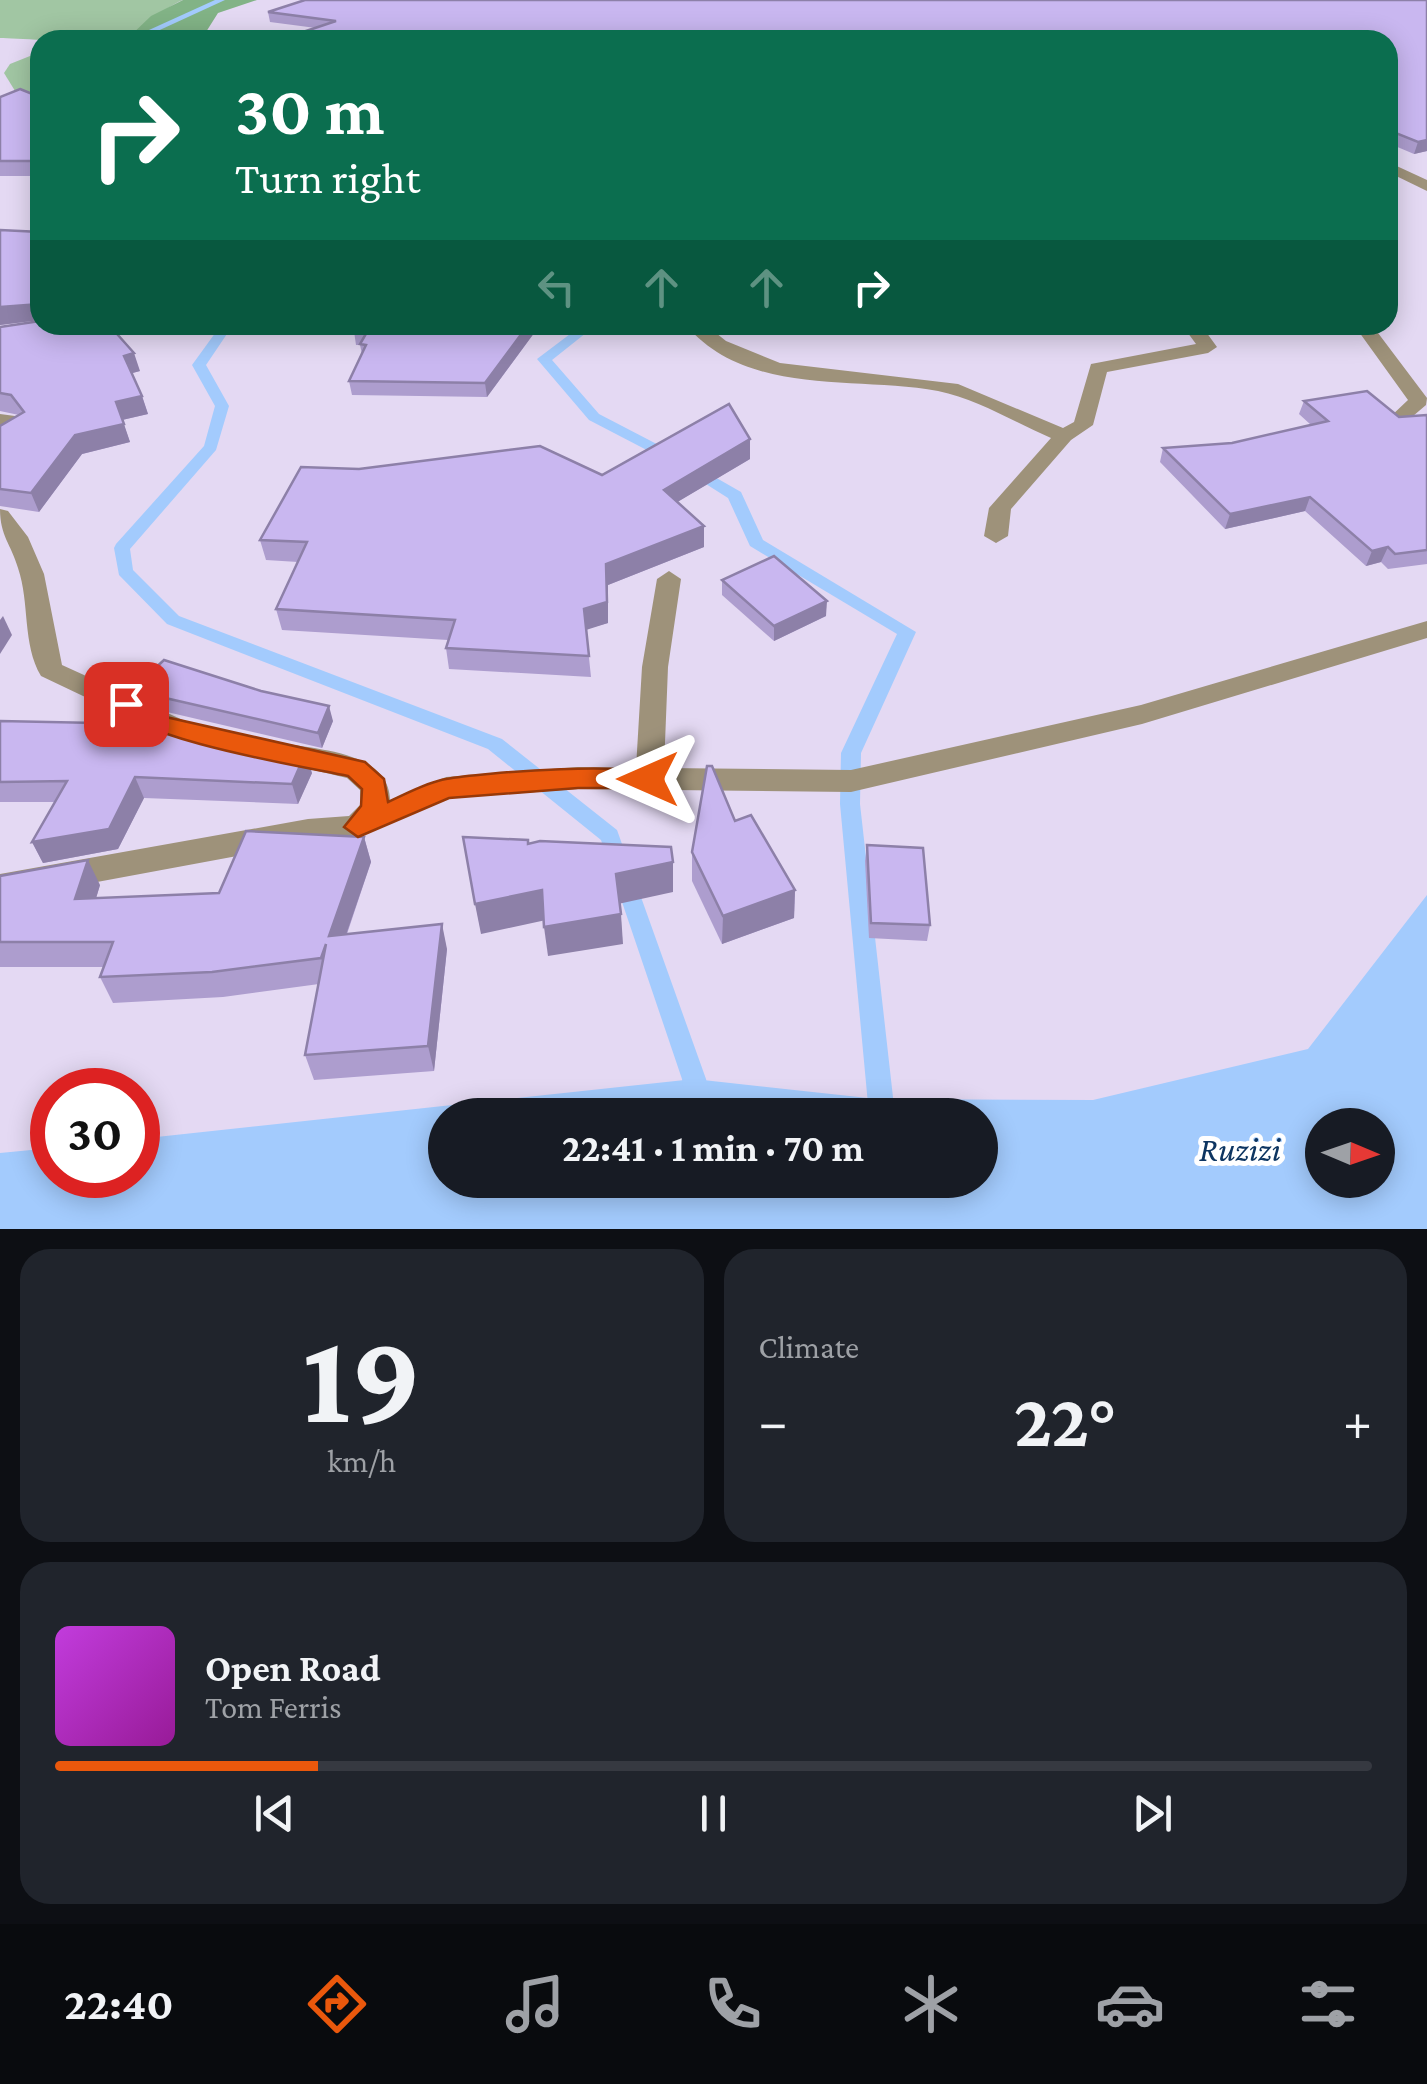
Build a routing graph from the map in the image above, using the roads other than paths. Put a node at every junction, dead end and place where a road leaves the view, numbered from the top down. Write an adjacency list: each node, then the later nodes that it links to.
1 (1398, 171): 2 (street)
2 (1427, 186)
3 (708, 335): 8 (street)
4 (1199, 335): 8 (street)
5 (1370, 335): 6 (street)
6 (1399, 418)
7 (0, 420): 9 (street)
8 (1064, 436): 11 (street)
9 (0, 439)
10 (0, 516): 14 (street)
11 (996, 536)
12 (669, 580): 16 (street)
13 (1427, 629): 16 (street)
14 (193, 732)
15 (245, 745): 17 (street)
16 (648, 779): 17 (street)
17 (358, 827): 18 (street)
18 (0, 887)

